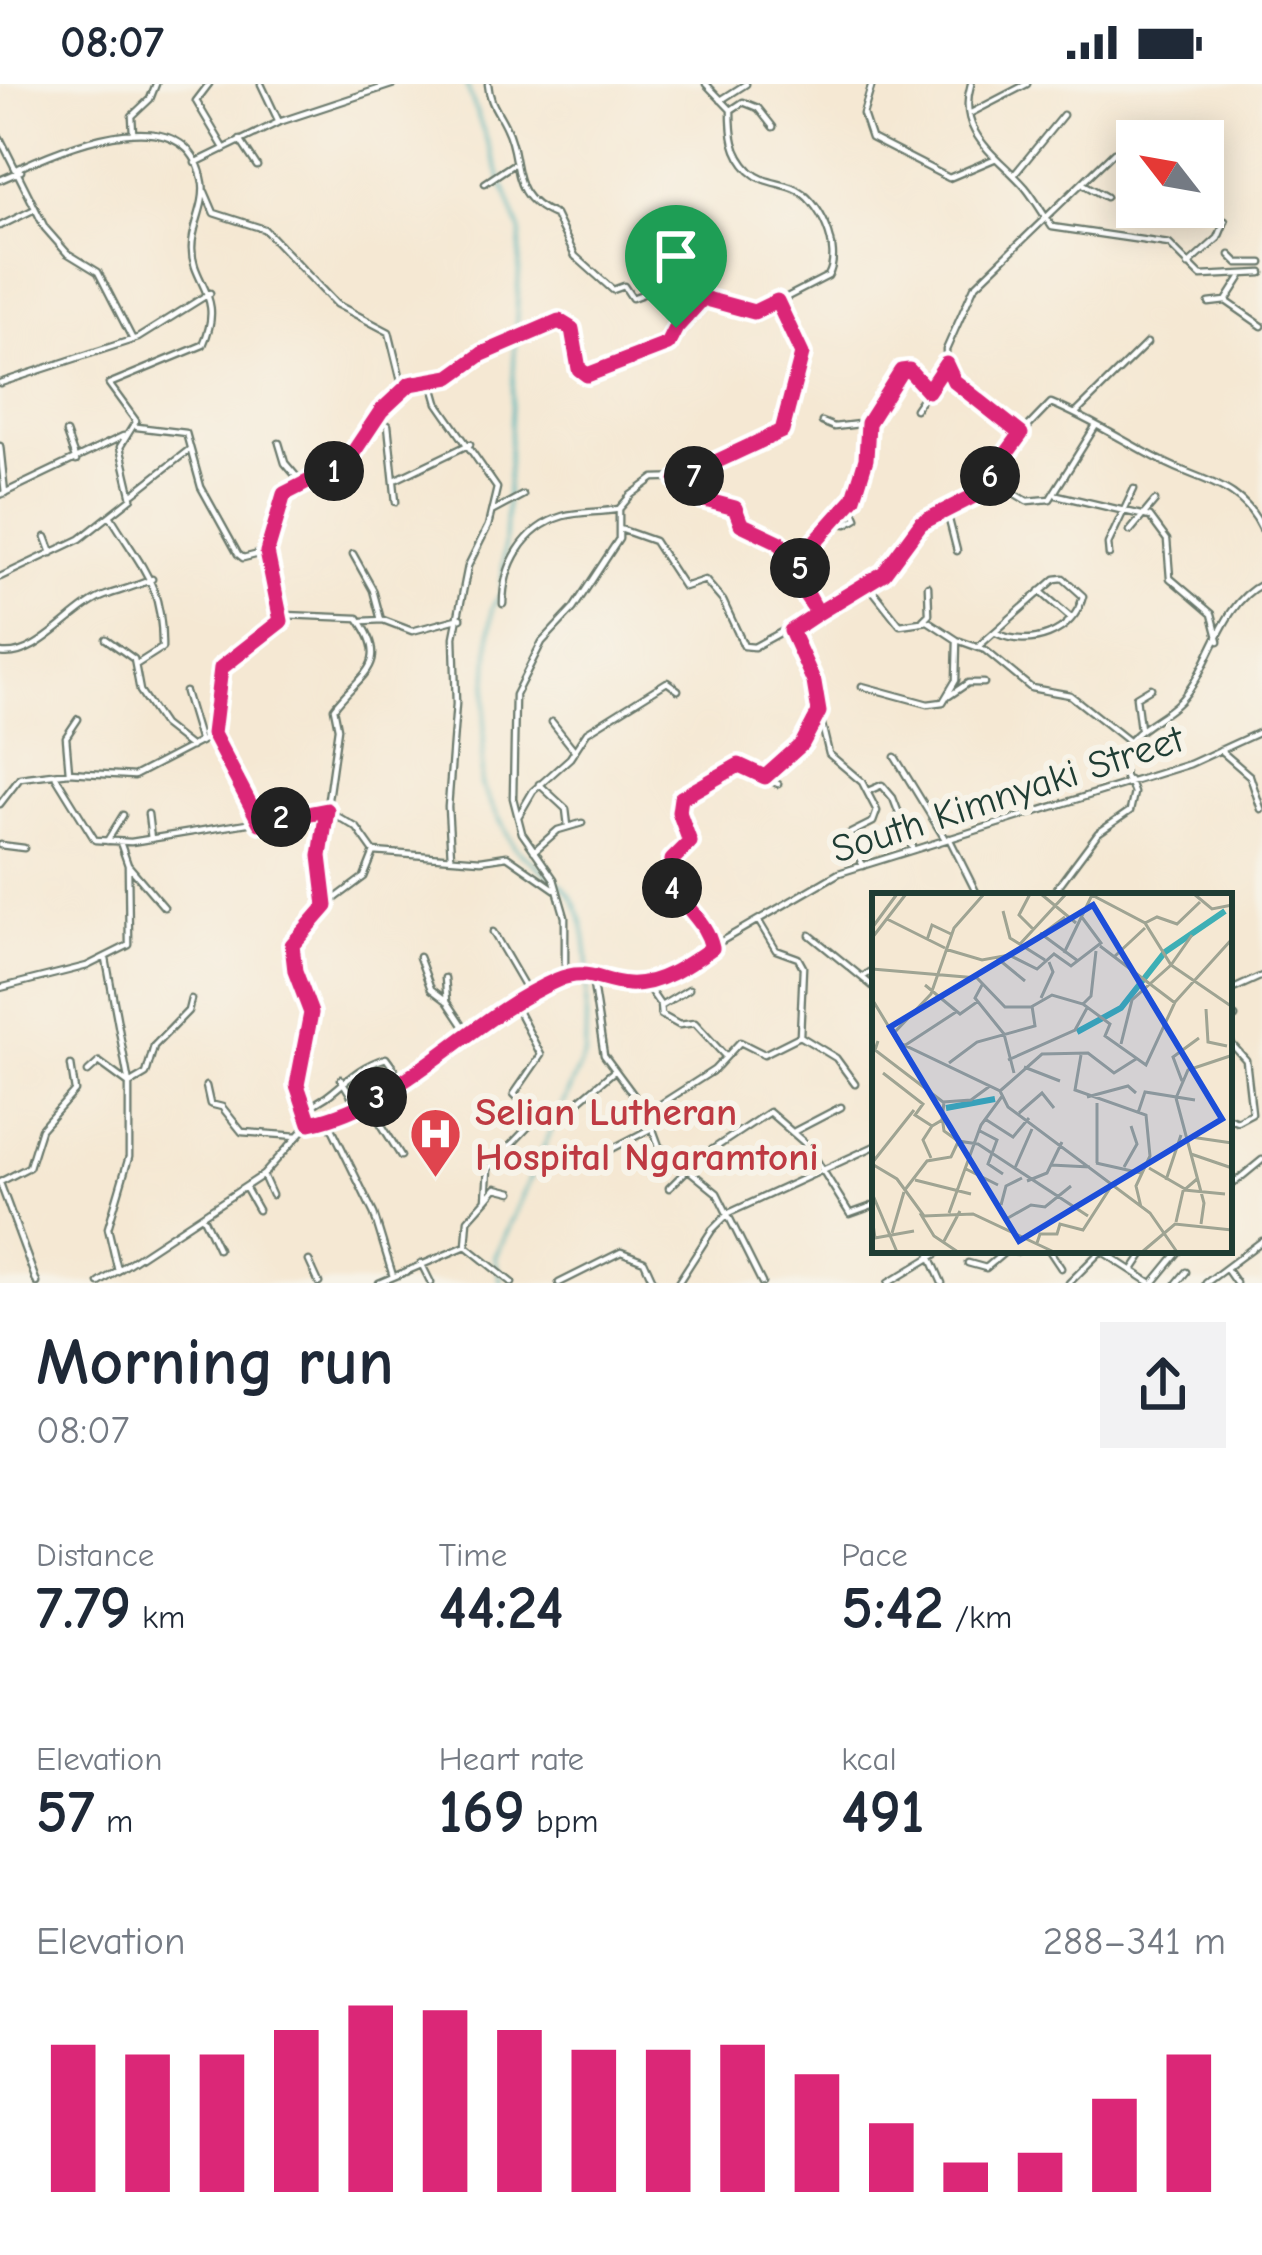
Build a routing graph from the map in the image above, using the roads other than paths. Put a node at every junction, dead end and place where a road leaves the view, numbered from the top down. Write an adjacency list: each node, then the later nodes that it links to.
1 (156, 84): 17 (street)
2 (209, 84): 20 (street)
3 (261, 84): 15 (street)
4 (394, 84): 15 (street)
5 (488, 84): 24 (street)
6 (706, 84): 11 (street)
7 (746, 84): 11 (street)
8 (872, 84): 22 (street)
9 (971, 84): 13 (street)
10 (1027, 84): 13 (street)
11 (722, 100): 12 (street)
12 (731, 110): 16 (street); 44 (street)
13 (969, 114): 22 (street)
14 (1063, 115): 27 (street)
15 (279, 122): 19 (street)
16 (773, 127)
17 (133, 133): 23 (street); 26 (street)
18 (0, 138): 26 (street)
19 (240, 140): 20 (street); 25 (street)
20 (224, 148): 23 (street)
21 (1114, 152): 30 (street)
22 (994, 159): 27 (street)
23 (195, 163): 31 (street)
24 (512, 165): 29 (street); 48 (street)
25 (257, 166)
26 (20, 170): 28 (street); 33 (street)
27 (1014, 175): 34 (street)
28 (0, 180)
29 (485, 183)
30 (1085, 185): 32 (street); 34 (street)
31 (203, 187): 42 (street); 54 (street)
32 (1106, 197)
33 (35, 208): 36 (street); 49 (street)
34 (1046, 220): 39 (street); 51 (street)
35 (1225, 220): 39 (street)
36 (0, 226)
37 (679, 248): 43 (street)
38 (1230, 255): 40 (street)
39 (1188, 266): 41 (street)
40 (1262, 269): 41 (street)
41 (1242, 276): 45 (street)
42 (210, 293): 49 (street); 61 (street)
43 (703, 298): 44 (street); 48 (street)
44 (777, 301): 73 (street)
45 (1226, 301): 46 (street); 47 (street)
46 (1209, 304)
47 (1262, 326)
48 (676, 328): 52 (street)
49 (133, 340): 53 (street)
50 (1148, 344): 57 (street)
51 (946, 364): 55 (street); 64 (street)
52 (432, 382): 54 (street); 67 (street)
53 (0, 383)
54 (403, 388): 58 (street)
55 (928, 391): 56 (street); 60 (street)
56 (915, 409)
57 (1075, 414): 62 (street); 64 (street)
58 (375, 420): 72 (street); 74 (street)
59 (822, 422): 60 (street)
60 (868, 423): 82 (street)
61 (135, 427): 65 (street); 69 (street)
62 (1095, 427): 79 (street); 91 (street)
63 (66, 433): 70 (street)
64 (1021, 434): 71 (street)
65 (124, 436): 70 (street); 76 (street)
66 (279, 443): 74 (street)
67 (470, 443): 72 (street); 85 (street)
68 (0, 446): 77 (street)
69 (192, 447): 76 (street); 95 (street)
70 (76, 460): 77 (street)
71 (989, 478): 79 (street); 86 (street)
72 (397, 479): 81 (street)
73 (677, 480): 83 (street); 99 (street)
74 (302, 483): 95 (street)
75 (1134, 489): 84 (street)
76 (134, 493): 88 (street)
77 (3, 494)
78 (523, 495): 85 (street)
79 (1057, 495): 84 (street)
80 (1155, 501): 87 (street)
81 (396, 502)
82 (850, 502): 89 (street); 89 (street)
83 (620, 508): 90 (street); 106 (street)
84 (1122, 510): 87 (street); 98 (street)
85 (493, 511): 109 (street)
86 (947, 512): 94 (street); 103 (street)
87 (1144, 514): 92 (street); 118 (street)
88 (111, 517): 96 (street); 101 (street)
89 (832, 522): 99 (street)
90 (620, 529): 114 (street); 152 (street)
91 (1262, 529)
92 (1130, 531)
93 (46, 537): 96 (street)
94 (957, 551)
95 (267, 552): 108 (street)
96 (52, 554): 100 (street)
97 (353, 554): 111 (street)
98 (1109, 555)
99 (800, 572): 107 (street)
100 (0, 577)
101 (152, 579): 120 (street); 121 (street)
102 (1262, 584): 118 (street)
103 (869, 586): 107 (street); 112 (street)
104 (928, 586): 112 (street)
105 (1040, 591): 110 (street); 110 (street); 115 (street)
106 (502, 604)
107 (818, 613): 114 (street)
108 (281, 616): 113 (street); 133 (street)
109 (461, 618): 111 (street); 165 (street)
110 (1071, 618): 115 (street)
111 (381, 620): 113 (street)
112 (923, 620): 117 (street)
113 (363, 621): 149 (street)
114 (791, 631): 128 (street)
115 (996, 633): 119 (street)
116 (106, 639): 121 (street)
117 (957, 640): 119 (street); 127 (street)
118 (1219, 641): 131 (street)
119 (979, 646): 134 (street)
120 (0, 653)
121 (137, 664): 136 (street)
122 (984, 683): 127 (street)
123 (862, 686): 127 (street)
124 (1151, 688): 131 (street)
125 (678, 690): 138 (street)
126 (185, 692): 135 (street)
127 (949, 696)
128 (819, 712): 142 (street); 146 (street)
129 (78, 719): 140 (street)
130 (552, 722): 138 (street)
131 (1140, 729): 134 (street)
132 (1261, 732): 137 (street, South Kimnyaki Street)
133 (213, 734): 135 (street); 153 (street)
134 (1128, 741): 143 (street)
135 (200, 742): 136 (street)
136 (191, 747): 140 (street)
137 (1220, 750): 143 (street, South Kimnyaki Street); 148 (street)
138 (575, 751): 144 (street)
139 (895, 758): 156 (street)
140 (69, 772): 141 (street)
141 (55, 774): 147 (street); 158 (street)
142 (765, 777): 145 (street); 176 (street)
143 (1128, 780): 156 (street, South Kimnyaki Street); 170 (street)
144 (539, 784): 152 (street); 155 (street)
145 (778, 784)
146 (868, 791): 162 (street); 167 (street)
147 (0, 804)
148 (1261, 808)
149 (327, 810): 153 (street); 164 (street); 171 (street)
150 (148, 814): 157 (street)
151 (123, 815): 158 (street)
152 (520, 815): 163 (street)
153 (260, 823): 157 (street)
154 (582, 823): 155 (street)
155 (568, 826): 163 (street)
156 (947, 838): 162 (street, South Kimnyaki Street); 169 (street)
157 (151, 839): 159 (street)
158 (107, 841): 159 (street)
159 (120, 842): 166 (street)
160 (0, 845): 161 (street)
161 (24, 848)
162 (913, 850): 167 (street, South Kimnyaki Street)
163 (533, 851): 168 (street)
164 (374, 852): 165 (street); 171 (street)
165 (451, 858): 168 (street)
166 (128, 865): 172 (street); 178 (street)
167 (862, 866): 173 (street, South Kimnyaki Street)
168 (556, 890): 181 (street)
169 (976, 893)
170 (1054, 893)
171 (326, 906): 208 (street)
172 (164, 907)
173 (758, 920): 176 (street, South Kimnyaki Street); 196 (street)
174 (493, 932): 190 (street)
175 (811, 935): 182 (street)
176 (712, 948): 185 (street, South Kimnyaki Street)
177 (419, 957): 192 (street)
178 (106, 959): 187 (street); 204 (street)
179 (872, 971): 182 (street)
180 (591, 972): 181 (street); 185 (street); 200 (street)
181 (565, 976): 190 (street)
182 (864, 976): 186 (street)
183 (1262, 976): 189 (street)
184 (445, 978): 192 (street)
185 (645, 983): 194 (street)
186 (872, 985)
187 (0, 988)
188 (689, 989): 194 (street)
189 (1232, 990)
190 (529, 994): 193 (street)
191 (190, 999): 204 (street)
192 (447, 1001): 195 (street)
193 (515, 1005): 195 (street); 214 (street)
194 (660, 1006): 198 (street)
195 (469, 1034): 203 (street)
196 (800, 1036): 198 (street); 205 (street)
197 (1232, 1044): 213 (street)
198 (726, 1057): 211 (street)
199 (71, 1065): 228 (street)
200 (615, 1070): 211 (street); 214 (street)
201 (88, 1072): 204 (street)
202 (341, 1079): 203 (street); 208 (street); 210 (street)
203 (402, 1080): 207 (street)
204 (129, 1084): 257 (street)
205 (855, 1084)
206 (206, 1086): 220 (street)
207 (368, 1103): 210 (street); 222 (street)
208 (307, 1107): 217 (street)
209 (841, 1107): 219 (street)
210 (359, 1108): 216 (street)
211 (647, 1112): 218 (street)
212 (1262, 1115): 213 (street)
213 (1252, 1116): 215 (street)
214 (530, 1118): 234 (street)
215 (1232, 1119)
216 (328, 1120): 217 (street); 260 (street)
217 (310, 1123): 220 (street)
218 (652, 1128): 225 (street); 226 (street)
219 (795, 1131): 224 (street); 226 (street)
220 (298, 1136): 227 (street)
221 (872, 1147): 224 (street)
222 (401, 1156)
223 (1262, 1160): 229 (street)
224 (823, 1167): 235 (street); 238 (street)
225 (575, 1168)
226 (687, 1168): 231 (street); 238 (street)
227 (262, 1175): 230 (street); 233 (street)
228 (0, 1182): 237 (street)
229 (1232, 1184)
230 (245, 1187): 236 (street); 239 (street)
231 (669, 1188)
232 (512, 1192): 234 (street)
233 (272, 1196)
234 (486, 1200): 242 (street)
235 (872, 1206)
236 (257, 1210)
237 (10, 1211): 240 (street); 261 (street)
238 (729, 1213): 269 (street); 270 (street)
239 (202, 1215): 243 (street); 257 (street)
240 (0, 1216)
241 (1262, 1241): 258 (street)
242 (466, 1246): 253 (street); 266 (street)
243 (218, 1250)
244 (936, 1253): 251 (street)
245 (1004, 1253): 254 (street)
246 (1051, 1253): 255 (street)
247 (1098, 1253): 273 (street)
248 (1105, 1253): 256 (street)
249 (1144, 1253): 256 (street)
250 (1177, 1253): 274 (street)
251 (929, 1256): 271 (street); 272 (street)
252 (309, 1262): 263 (street)
253 (421, 1263): 260 (street); 265 (street)
254 (968, 1263)
255 (1061, 1268)
256 (1134, 1268): 274 (street)
257 (118, 1270): 262 (street)
258 (1227, 1270): 276 (street); 277 (street)
259 (1186, 1272): 275 (street)
260 (393, 1276): 264 (street)
261 (37, 1283)
262 (99, 1283)
263 (319, 1283)
264 (379, 1283)
265 (431, 1283)
266 (512, 1283)
267 (559, 1283): 268 (street)
268 (654, 1283)
269 (678, 1283)
270 (762, 1283)
271 (888, 1283)
272 (942, 1283)
273 (1070, 1283)
274 (1152, 1283)
275 (1177, 1283)
276 (1206, 1283)
277 (1236, 1283)

